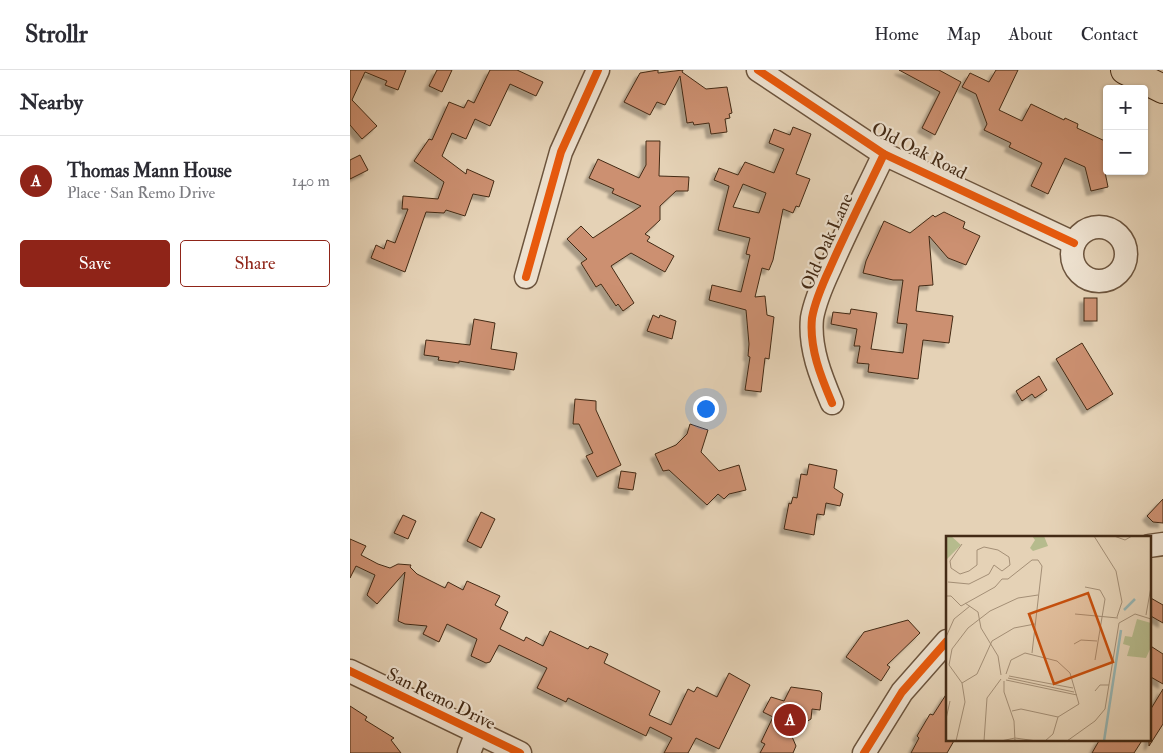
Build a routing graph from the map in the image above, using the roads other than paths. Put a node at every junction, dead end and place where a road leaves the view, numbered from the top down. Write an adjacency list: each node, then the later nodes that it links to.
1 (598, 70): 7 (street)
2 (758, 70): 5 (street, Old Oak Road)
3 (1125, 70): 4 (main road)
4 (1163, 89)
5 (884, 154): 6 (street, Old Oak Road); 8 (street, Old Oak Lane)
6 (1074, 244)
7 (526, 277)
8 (832, 403)
9 (1163, 544): 10 (street)
10 (1150, 546)
11 (946, 642): 15 (street)
12 (350, 671): 13 (street, San Remo Drive)
13 (473, 743): 14 (street, San Remo Drive)
14 (520, 753)
15 (864, 753)

